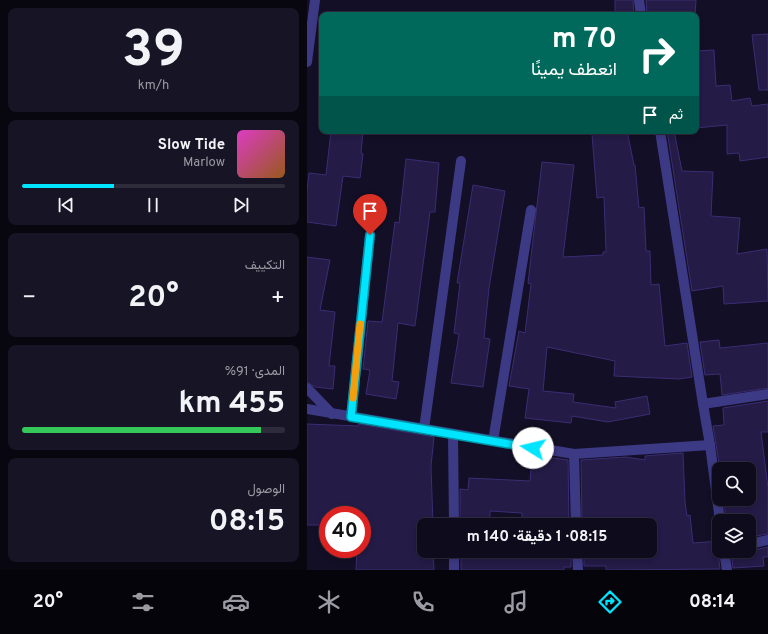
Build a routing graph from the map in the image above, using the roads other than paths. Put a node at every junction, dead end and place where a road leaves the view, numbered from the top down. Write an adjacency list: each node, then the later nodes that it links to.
1 (315, 0): 4 (street)
2 (639, 0): 3 (street)
3 (641, 12)
4 (307, 62)
5 (660, 134): 11 (street)
6 (461, 161): 15 (street)
7 (531, 210): 17 (street)
8 (370, 235): 14 (street)
9 (307, 388): 13 (street)
10 (768, 394): 11 (street)
11 (703, 404): 18 (street)
12 (307, 410): 13 (street)
13 (332, 414): 14 (street)
14 (351, 417): 15 (street)
15 (424, 429): 16 (street)
16 (453, 434): 17 (street); 21 (street)
17 (493, 441): 19 (street)
18 (710, 445): 19 (street); 20 (street)
19 (574, 454): 22 (street)
20 (719, 514)
21 (454, 518)
22 (576, 518)
23 (768, 540): 24 (street)
24 (756, 543)
25 (454, 558): 28 (street)
26 (577, 558): 29 (street)
27 (725, 558): 30 (street)
28 (454, 570)
29 (578, 570)
30 (727, 570)

